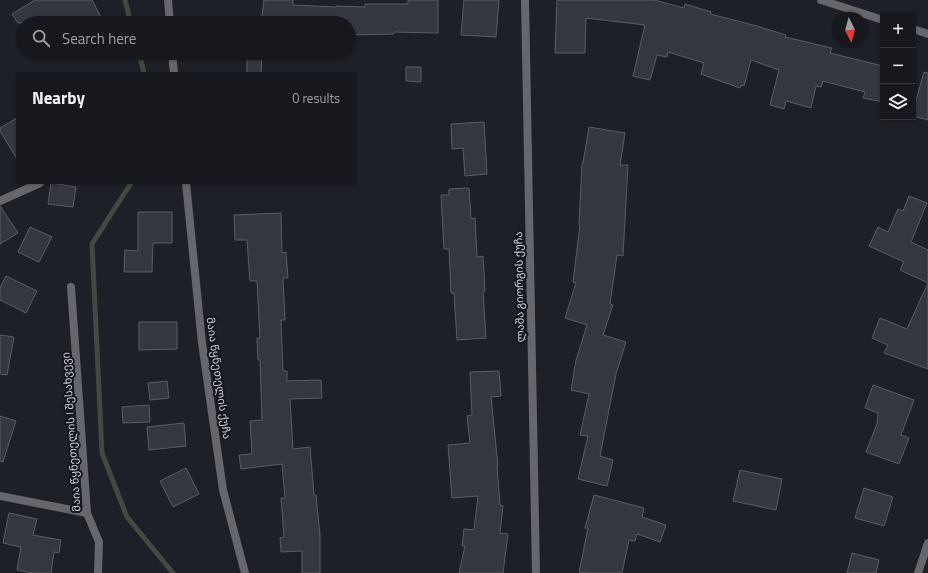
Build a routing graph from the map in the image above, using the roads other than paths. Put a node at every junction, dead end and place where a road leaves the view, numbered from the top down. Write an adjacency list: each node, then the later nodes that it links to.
1 (168, 0): 4 (street)
2 (525, 0): 19 (street, ლაშა გიორგის ქუჩა)
3 (821, 0): 5 (street)
4 (169, 16)
5 (880, 19)
6 (916, 30): 7 (street)
7 (928, 34)
8 (173, 60): 9 (street)
9 (174, 72)
10 (38, 184): 12 (street)
11 (186, 184): 18 (street, მაია წყნეთელის ქუჩა)
12 (0, 201)
13 (71, 287): 15 (street, მაია წყნეთელის I შესახვევი)
14 (0, 496): 15 (street)
15 (87, 513): 17 (street, მაია წყნეთელის I შესახვევი)
16 (928, 543): 20 (street)
17 (98, 573)
18 (245, 573)
19 (536, 573)
20 (918, 573)

